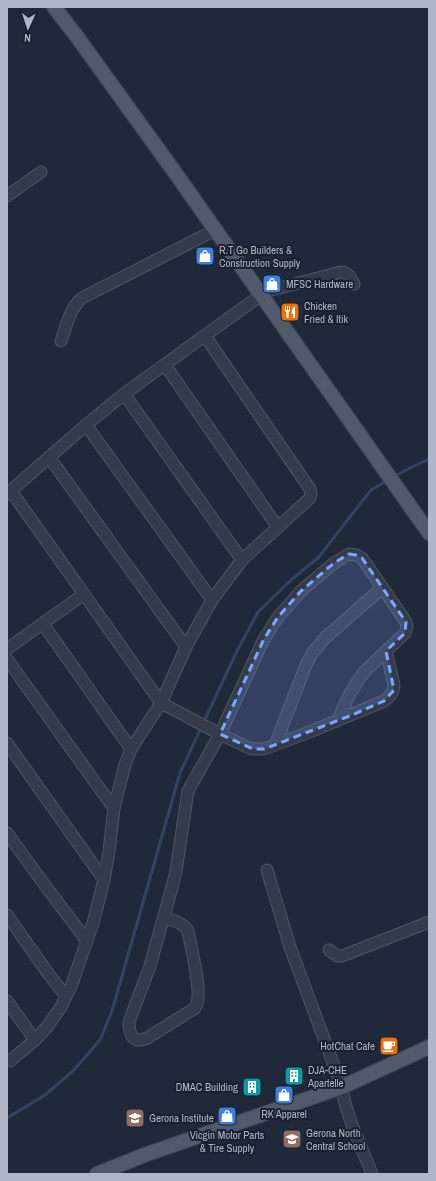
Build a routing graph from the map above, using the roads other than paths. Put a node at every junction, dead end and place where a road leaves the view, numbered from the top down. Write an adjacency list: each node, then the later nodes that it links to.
1 (54, 7): 4 (main road)
2 (40, 172): 3 (street)
3 (7, 196)
4 (215, 230): 6 (main road); 8 (street)
5 (354, 284): 6 (street)
6 (260, 294): 7 (street); 15 (main road)
7 (204, 336): 9 (street); 14 (street)
8 (61, 341)
9 (165, 365): 10 (street); 14 (street)
10 (124, 394): 11 (street); 16 (street)
11 (86, 425): 12 (street); 19 (street)
12 (49, 457): 13 (street); 21 (street)
13 (9, 492): 18 (street)
14 (277, 526): 16 (street)
15 (429, 533)
16 (242, 560): 19 (street)
17 (382, 588): 23 (street); 27 (street); 29 (street)
18 (84, 594): 20 (street); 25 (street)
19 (212, 600): 21 (street)
20 (43, 624): 22 (street); 30 (street)
21 (186, 647): 25 (street)
22 (7, 649)
23 (386, 651): 26 (street); 26 (street)
24 (7, 659): 31 (street)
25 (161, 703): 27 (street); 30 (street)
26 (338, 720): 29 (street)
27 (216, 732): 29 (street); 36 (street)
28 (7, 743): 34 (street)
29 (275, 745)
30 (132, 749): 31 (street)
31 (114, 808): 34 (street)
32 (7, 833): 38 (street)
33 (266, 870): 45 (street)
34 (104, 880): 38 (street)
35 (7, 915): 40 (street)
36 (164, 918): 36 (street)
37 (429, 922): 39 (street)
38 (87, 941): 40 (street)
39 (328, 950)
40 (66, 996): 42 (street)
41 (7, 1001): 42 (street)
42 (35, 1040): 44 (street)
43 (429, 1047): 45 (main road)
44 (10, 1061)
45 (342, 1087): 46 (main road); 47 (street)
46 (97, 1174)
47 (372, 1174)

